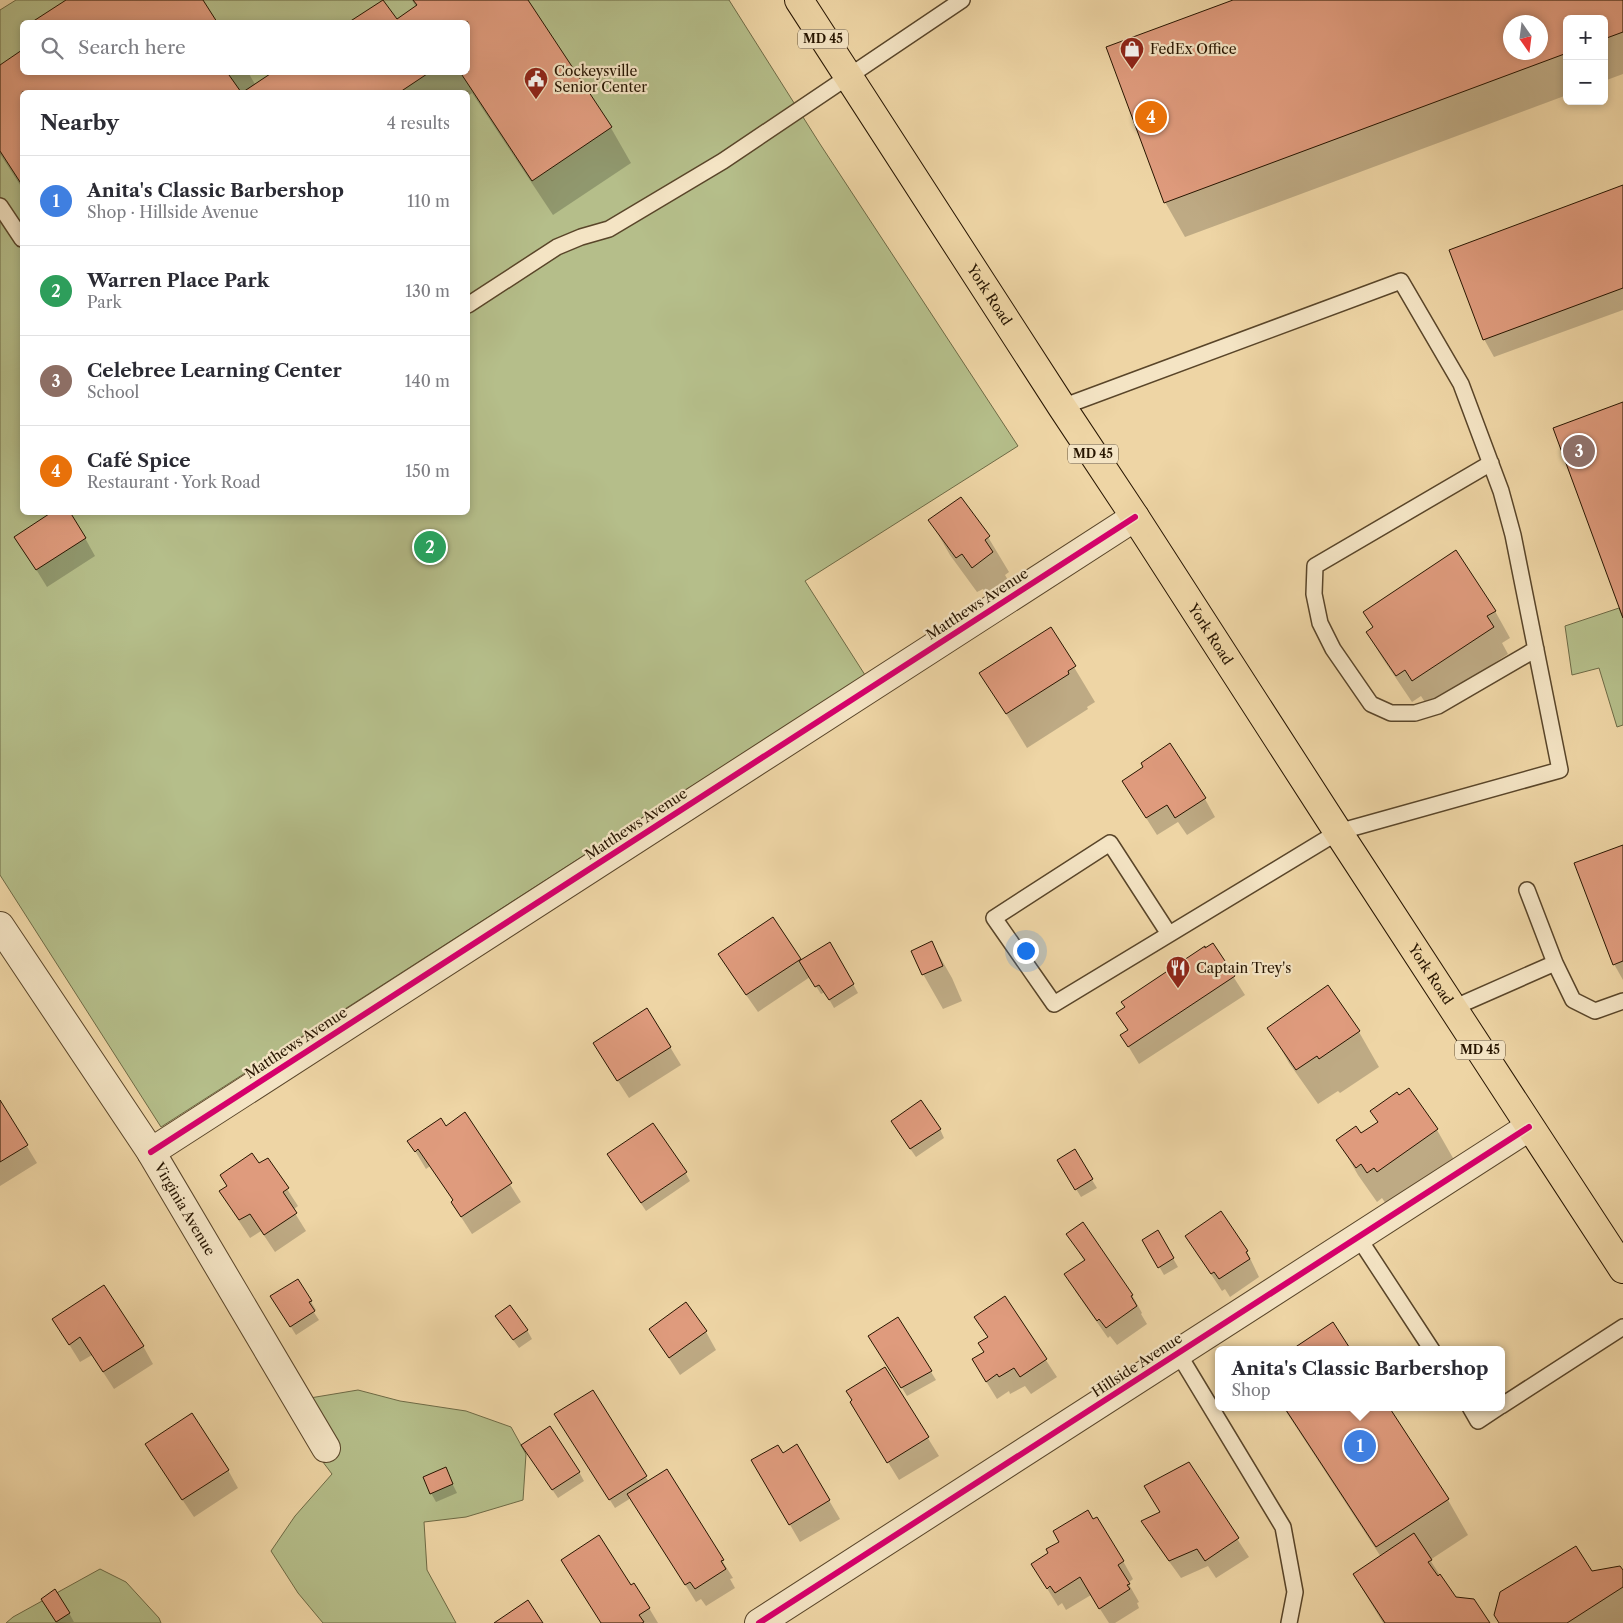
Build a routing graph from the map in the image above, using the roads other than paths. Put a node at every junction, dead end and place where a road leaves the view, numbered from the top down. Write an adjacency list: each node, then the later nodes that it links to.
1 (799, 0): 3 (main road, York Road / MD 45)
2 (962, 0): 3 (lane)
3 (848, 77): 6 (lane); 7 (main road, York Road / MD 45)
4 (0, 206): 5 (lane)
5 (20, 237)
6 (470, 304)
7 (1062, 407): 8 (lane); 9 (main road, York Road / MD 45)
8 (1490, 463): 10 (lane); 10 (lane)
9 (1136, 517): 11 (main road, York Road / MD 45); 19 (street, Matthews Avenue)
10 (1536, 649): 11 (lane)
11 (1338, 832): 14 (lane); 17 (main road, York Road / MD 45)
12 (1527, 890): 15 (lane)
13 (0, 926): 19 (street, Virginia Avenue)
14 (1169, 934): 14 (lane)
15 (1555, 963): 16 (lane); 17 (lane)
16 (1623, 1001)
17 (1453, 1008): 18 (main road, York Road / MD 45)
18 (1529, 1127): 20 (street, Hillside Avenue); 21 (main road, York Road / MD 45)
19 (151, 1152): 28 (street, Virginia Avenue)
20 (1358, 1237): 23 (lane); 24 (street, Hillside Avenue)
21 (1623, 1269)
22 (1623, 1327): 25 (lane)
23 (1429, 1346)
24 (1178, 1354): 29 (street, Hillside Avenue); 30 (lane)
25 (1505, 1404)
26 (1472, 1411): 27 (lane)
27 (1494, 1411)
28 (326, 1448)
29 (759, 1623)
30 (1289, 1623)

